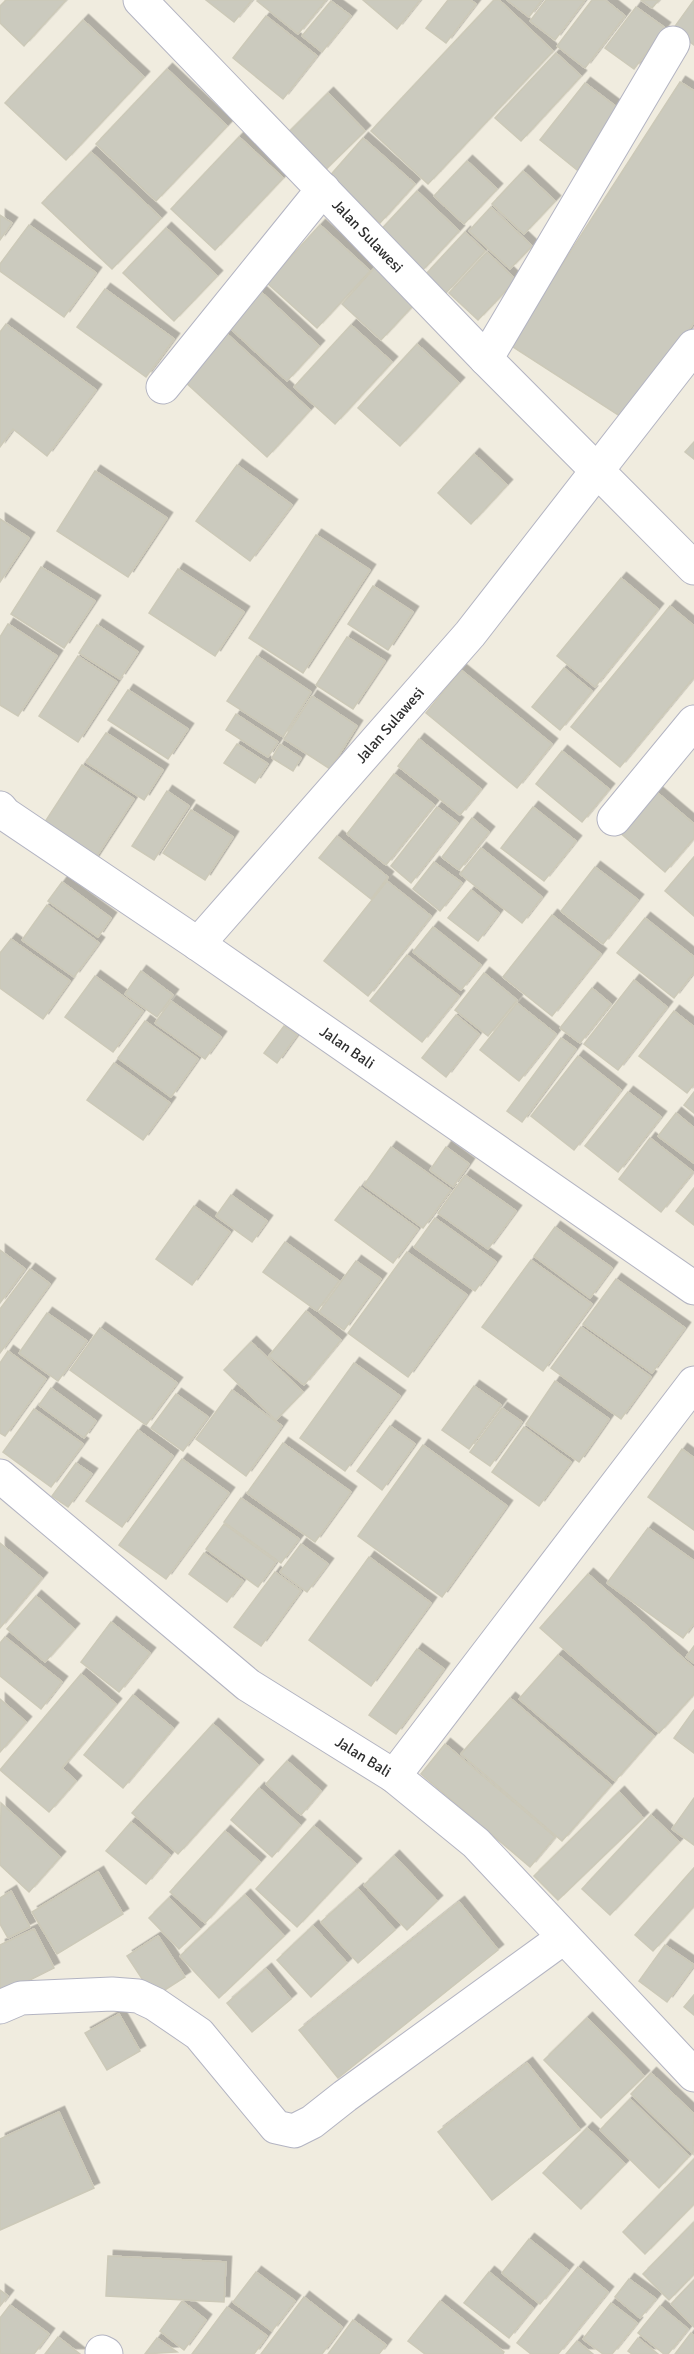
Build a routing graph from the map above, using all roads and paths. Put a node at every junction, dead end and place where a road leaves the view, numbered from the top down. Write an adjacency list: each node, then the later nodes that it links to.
1 (140, 0): 3 (street, Jalan Sulawesi)
2 (673, 43): 5 (street)
3 (323, 189): 5 (street, Jalan Sulawesi); 6 (street)
4 (694, 346): 7 (street, Jalan Sulawesi)
5 (486, 359): 7 (street, Jalan Sulawesi)
6 (163, 387)
7 (597, 471): 8 (street, Jalan Sulawesi); 12 (street, Jalan Sulawesi)
8 (694, 568)
9 (694, 722): 11 (street)
10 (0, 808): 12 (street, Jalan Bali)
11 (614, 819)
12 (198, 944): 13 (street, Jalan Bali)
13 (694, 1288)
14 (694, 1383): 16 (street)
15 (0, 1476): 16 (street, Jalan Bali)
16 (394, 1776): 17 (street, Jalan Bali)
17 (562, 1938): 18 (street); 19 (street, Jalan Bali)
18 (0, 2007)
19 (694, 2075)

